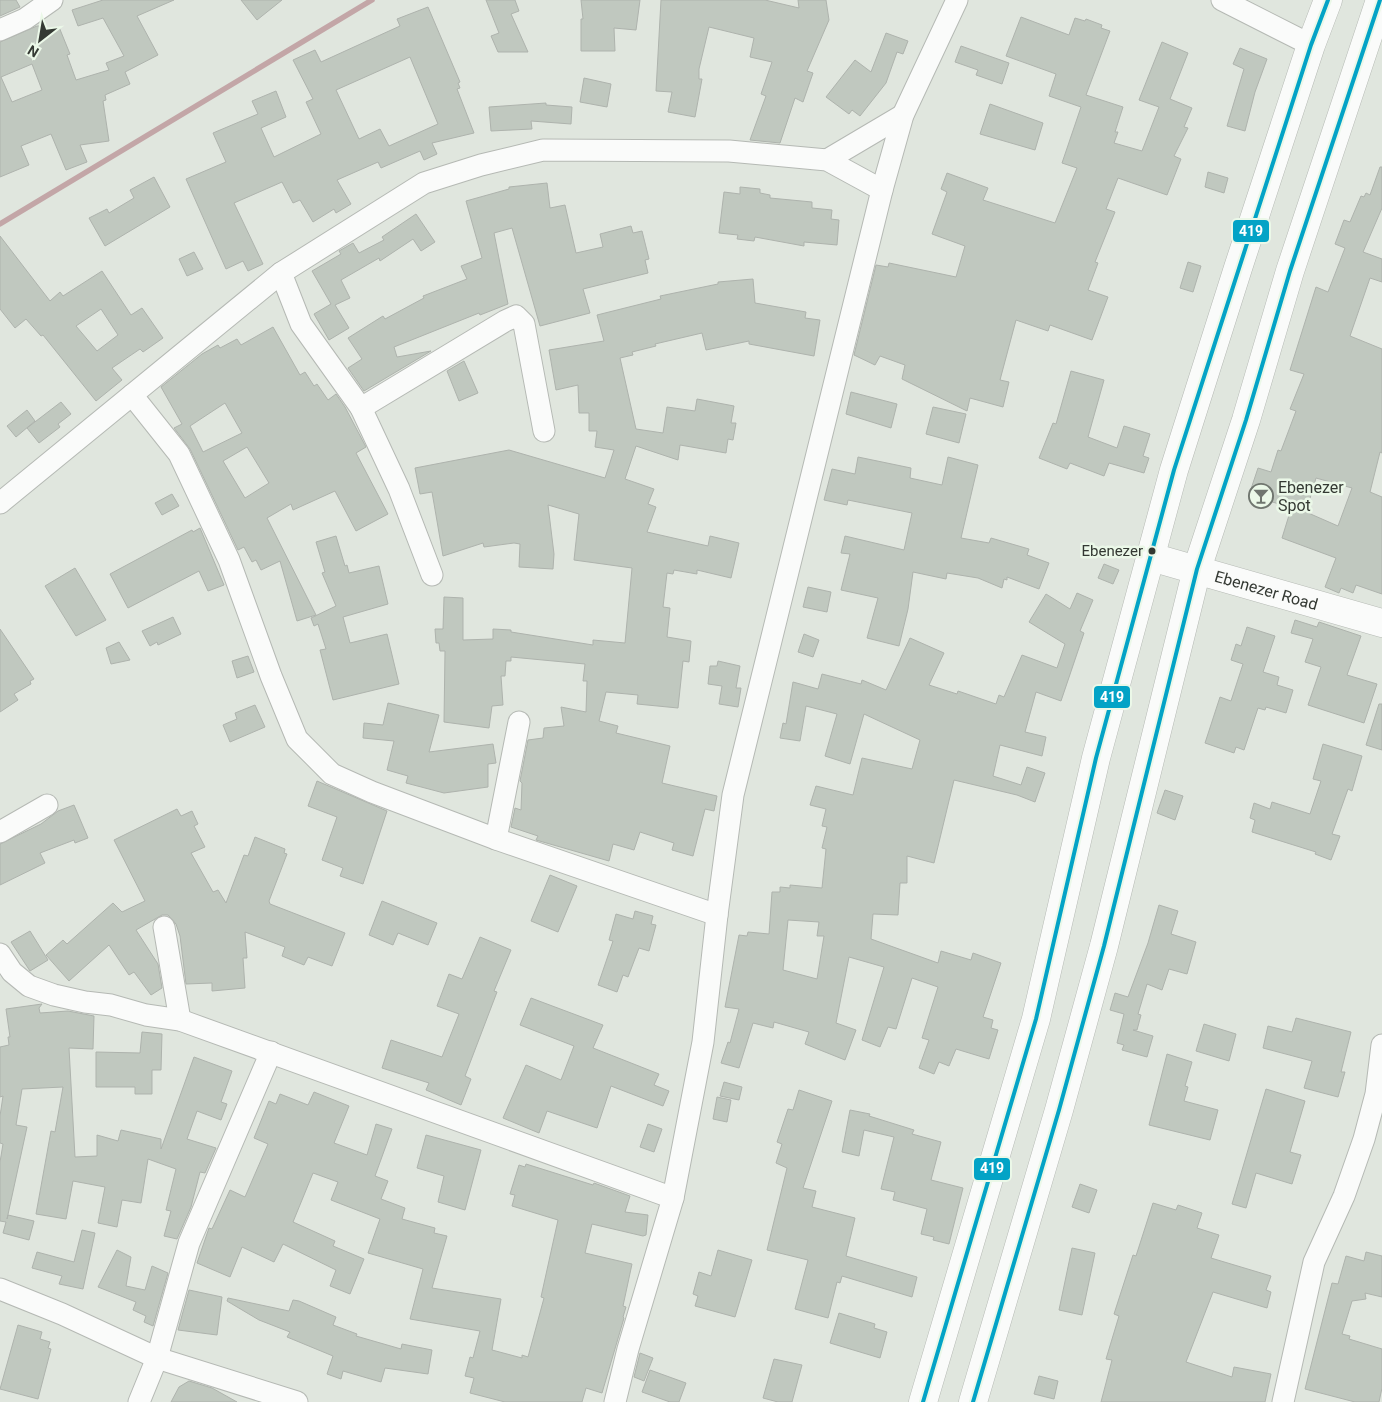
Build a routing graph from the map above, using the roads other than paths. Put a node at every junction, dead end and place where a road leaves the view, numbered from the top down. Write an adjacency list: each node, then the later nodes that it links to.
1 (52, 0): 6 (street)
2 (957, 0): 8 (street)
3 (1222, 0): 7 (street)
4 (1328, 0): 7 (main road)
5 (1378, 14): 17 (main road)
6 (0, 30)
7 (1311, 45): 16 (main road)
8 (903, 115): 9 (street); 10 (street)
9 (827, 160): 10 (street); 11 (street)
10 (882, 190): 24 (street)
11 (281, 273): 12 (street); 13 (street)
12 (132, 395): 15 (street); 23 (street)
13 (361, 408): 14 (street); 18 (street)
14 (544, 431)
15 (0, 503)
16 (1151, 557): 17 (main road, Ebenezer Road); 37 (main road)
17 (1196, 569): 19 (main road, Ebenezer Road); 38 (main road)
18 (432, 575)
19 (1382, 623)
20 (520, 722): 23 (street)
21 (47, 805): 22 (street)
22 (0, 832)
23 (496, 839): 24 (street)
24 (717, 915): 31 (street)
25 (164, 927): 27 (street)
26 (0, 954): 27 (street)
27 (180, 1020): 29 (street)
28 (1382, 1045): 30 (street)
29 (271, 1052): 31 (street); 33 (street)
30 (1379, 1095): 39 (street)
31 (673, 1198): 36 (street)
32 (0, 1289): 33 (street)
33 (157, 1358): 34 (street); 35 (street)
34 (139, 1402)
35 (297, 1402)
36 (615, 1402)
37 (922, 1402)
38 (973, 1402)
39 (1283, 1402)

